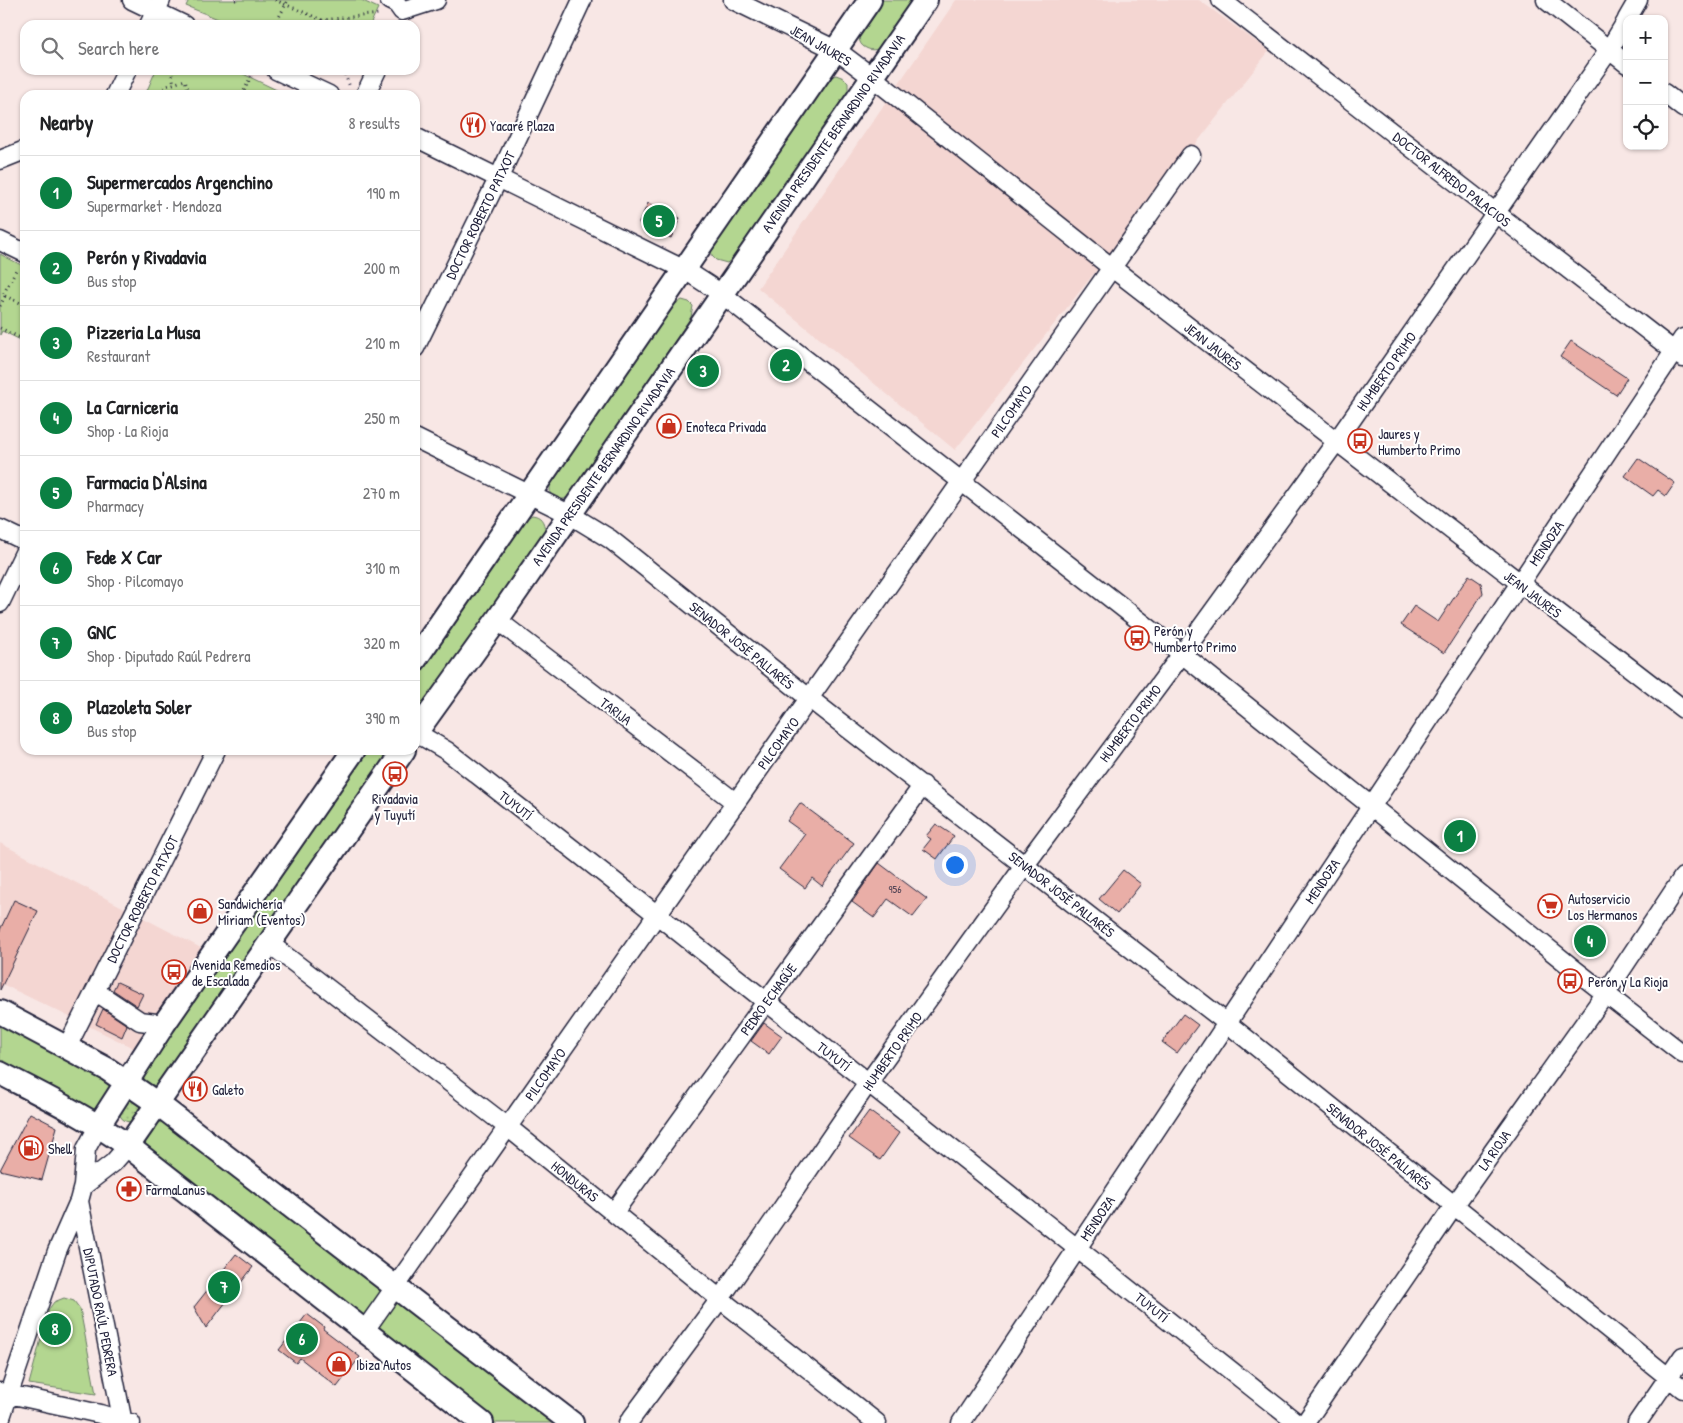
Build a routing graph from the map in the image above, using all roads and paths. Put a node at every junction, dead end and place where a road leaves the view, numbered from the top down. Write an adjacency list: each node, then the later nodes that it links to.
1 (132, 0): 15 (street)
2 (235, 0): 3 (path)
3 (240, 0)
4 (275, 0): 14 (path)
5 (288, 0): 14 (path)
6 (436, 0): 16 (street)
7 (582, 0): 46 (street, DOCTOR ROBERTO PATXOT)
8 (733, 0): 22 (street, JEAN JAURES)
9 (870, 0): 22 (main road)
10 (926, 0): 31 (main road, AVENIDA PRESIDENTE BERNARDINO RIVADAVIA)
11 (1221, 0): 47 (street, DOCTOR ALFREDO PALACIOS)
12 (1546, 0): 23 (street)
13 (1638, 0): 17 (street, HUMBERTO PRIMO)
14 (286, 4): 19 (path); 20 (path)
15 (155, 12): 18 (street)
16 (397, 12): 20 (path)
17 (1629, 15)
18 (173, 20)
19 (278, 20)
20 (322, 20)
21 (1623, 26): 23 (street, HUMBERTO PRIMO)
22 (836, 50): 31 (street, JEAN JAURES); 52 (main road)
23 (1609, 50): 24 (street); 47 (street, HUMBERTO PRIMO)
24 (1623, 61)
25 (125, 75): 33 (street)
26 (171, 75): 32 (path)
27 (252, 75): 36 (path)
28 (287, 75): 37 (street)
29 (344, 75): 38 (path)
30 (375, 75): 39 (street)
31 (872, 77): 51 (street, JEAN JAURES); 53 (main road, AVENIDA PRESIDENTE BERNARDINO RIVADAVIA)
32 (174, 84): 34 (path); 35 (path)
33 (117, 90)
34 (163, 90)
35 (188, 90)
36 (244, 90)
37 (318, 90)
38 (351, 90)
39 (367, 90)
40 (1668, 96): 41 (street)
41 (1683, 108)
42 (420, 138): 46 (street)
43 (20, 152): 45 (street)
44 (1191, 155): 51 (street, PILCOMAYO)
45 (0, 160)
46 (499, 177): 52 (street); 59 (street, DOCTOR ROBERTO PATXOT)
47 (1497, 213): 60 (street, DOCTOR ALFREDO PALACIOS); 62 (street, HUMBERTO PRIMO)
48 (0, 241): 49 (street)
49 (20, 258)
50 (20, 261): 54 (path)
51 (1111, 267): 62 (street, JEAN JAURES); 63 (street, PILCOMAYO)
52 (685, 270): 53 (street); 64 (main road)
53 (722, 294): 63 (street); 65 (main road, AVENIDA PRESIDENTE BERNARDINO RIVADAVIA)
54 (3, 295): 55 (path); 56 (path)
55 (20, 303)
56 (0, 306)
57 (0, 328): 58 (path)
58 (20, 338)
59 (420, 338)
60 (1680, 349): 69 (street, MENDOZA)
61 (420, 440): 64 (street, SENADOR JOSÉ PALLARÉS)
62 (1336, 442): 69 (street, JEAN JAURES); 73 (street, HUMBERTO PRIMO)
63 (961, 482): 73 (street); 74 (street, PILCOMAYO)
64 (530, 494): 65 (street, SENADOR JOSÉ PALLARÉS); 72 (main road)
65 (569, 514): 71 (main road, AVENIDA PRESIDENTE BERNARDINO RIVADAVIA); 74 (street, SENADOR JOSÉ PALLARÉS)
66 (0, 528): 67 (street)
67 (20, 538)
68 (20, 561): 70 (street)
69 (1520, 584): 75 (street, JEAN JAURES); 83 (street, MENDOZA)
70 (0, 603)
71 (497, 620): 76 (main road, AVENIDA PRESIDENTE BERNARDINO RIVADAVIA); 82 (street, TARIJA)
72 (420, 653)
73 (1182, 654): 83 (street); 84 (street, HUMBERTO PRIMO)
74 (810, 699): 81 (street, SENADOR JOSÉ PALLARÉS); 82 (street, PILCOMAYO)
75 (1683, 709)
76 (420, 727)
77 (420, 740): 86 (street, TUYUTÍ)
78 (214, 755): 88 (street, DOCTOR ROBERTO PATXOT)
79 (351, 755): 93 (main road, AVENIDA PRESIDENTE BERNARDINO RIVADAVIA)
80 (401, 755): 87 (main road, AVENIDA PRESIDENTE BERNARDINO RIVADAVIA)
81 (922, 785): 84 (street, SENADOR JOSÉ PALLARÉS); 90 (street, PEDRO ECHAGÜE)
82 (735, 802): 86 (street, PILCOMAYO)
83 (1372, 806): 89 (street); 92 (street, MENDOZA)
84 (1025, 865): 92 (street, SENADOR JOSÉ PALLARÉS); 98 (street, HUMBERTO PRIMO)
85 (1683, 877): 89 (street, LA RIOJA)
86 (656, 914): 90 (street, TUYUTÍ); 101 (street, PILCOMAYO)
87 (270, 944): 99 (main road, AVENIDA PRESIDENTE BERNARDINO RIVADAVIA); 101 (street, HONDURAS)
88 (96, 991): 93 (street); 94 (street, DOCTOR ROBERTO PATXOT)
89 (1606, 993): 95 (street); 104 (street, LA RIOJA)
90 (766, 1002): 98 (street, TUYUTÍ); 105 (street, PEDRO ECHAGÜE)
91 (0, 1012): 94 (main road)
92 (1227, 1023): 104 (street, SENADOR JOSÉ PALLARÉS); 106 (street, MENDOZA)
93 (164, 1024): 97 (main road, AVENIDA PRESIDENTE BERNARDINO RIVADAVIA)
94 (67, 1047): 97 (main road)
95 (1683, 1054)
96 (0, 1073): 100 (main road)
97 (126, 1081): 99 (main road); 100 (main road, AVENIDA PRESIDENTE BERNARDINO RIVADAVIA)
98 (868, 1083): 106 (street, TUYUTÍ); 108 (street, HUMBERTO PRIMO)
99 (158, 1104): 102 (main road, AVENIDA PRESIDENTE BERNARDINO RIVADAVIA); 107 (main road)
100 (99, 1125): 102 (main road); 103 (street, AVENIDA PRESIDENTE BERNARDINO RIVADAVIA)
101 (509, 1128): 105 (street, HONDURAS); 107 (street, PILCOMAYO)
102 (128, 1146): 103 (street, AVENIDA PRESIDENTE BERNARDINO RIVADAVIA); 109 (main road)
103 (81, 1194): 113 (street, AVENIDA PRESIDENTE BERNARDINO RIVADAVIA); 115 (street, DIPUTADO RAÚL PEDRERA)
104 (1454, 1206): 111 (street, SENADOR JOSÉ PALLARÉS); 122 (street, LA RIOJA)
105 (614, 1212): 108 (street, HONDURAS)
106 (1077, 1248): 120 (street, MENDOZA); 121 (street, TUYUTÍ)
107 (396, 1287): 109 (street, PILCOMAYO); 117 (main road)
108 (720, 1299): 118 (street, HUMBERTO PRIMO); 119 (street, HONDURAS)
109 (365, 1330): 116 (main road)
110 (1683, 1356): 111 (street)
111 (1668, 1378): 112 (street, SENADOR JOSÉ PALLARÉS); 123 (street)
112 (1683, 1389)
113 (4, 1393): 114 (street, AVENIDA PRESIDENTE BERNARDINO RIVADAVIA); 115 (street)
114 (0, 1420)
115 (125, 1422)
116 (482, 1423)
117 (572, 1423)
118 (628, 1423)
119 (877, 1423)
120 (960, 1423)
121 (1297, 1423)
122 (1305, 1423)
123 (1637, 1423)

